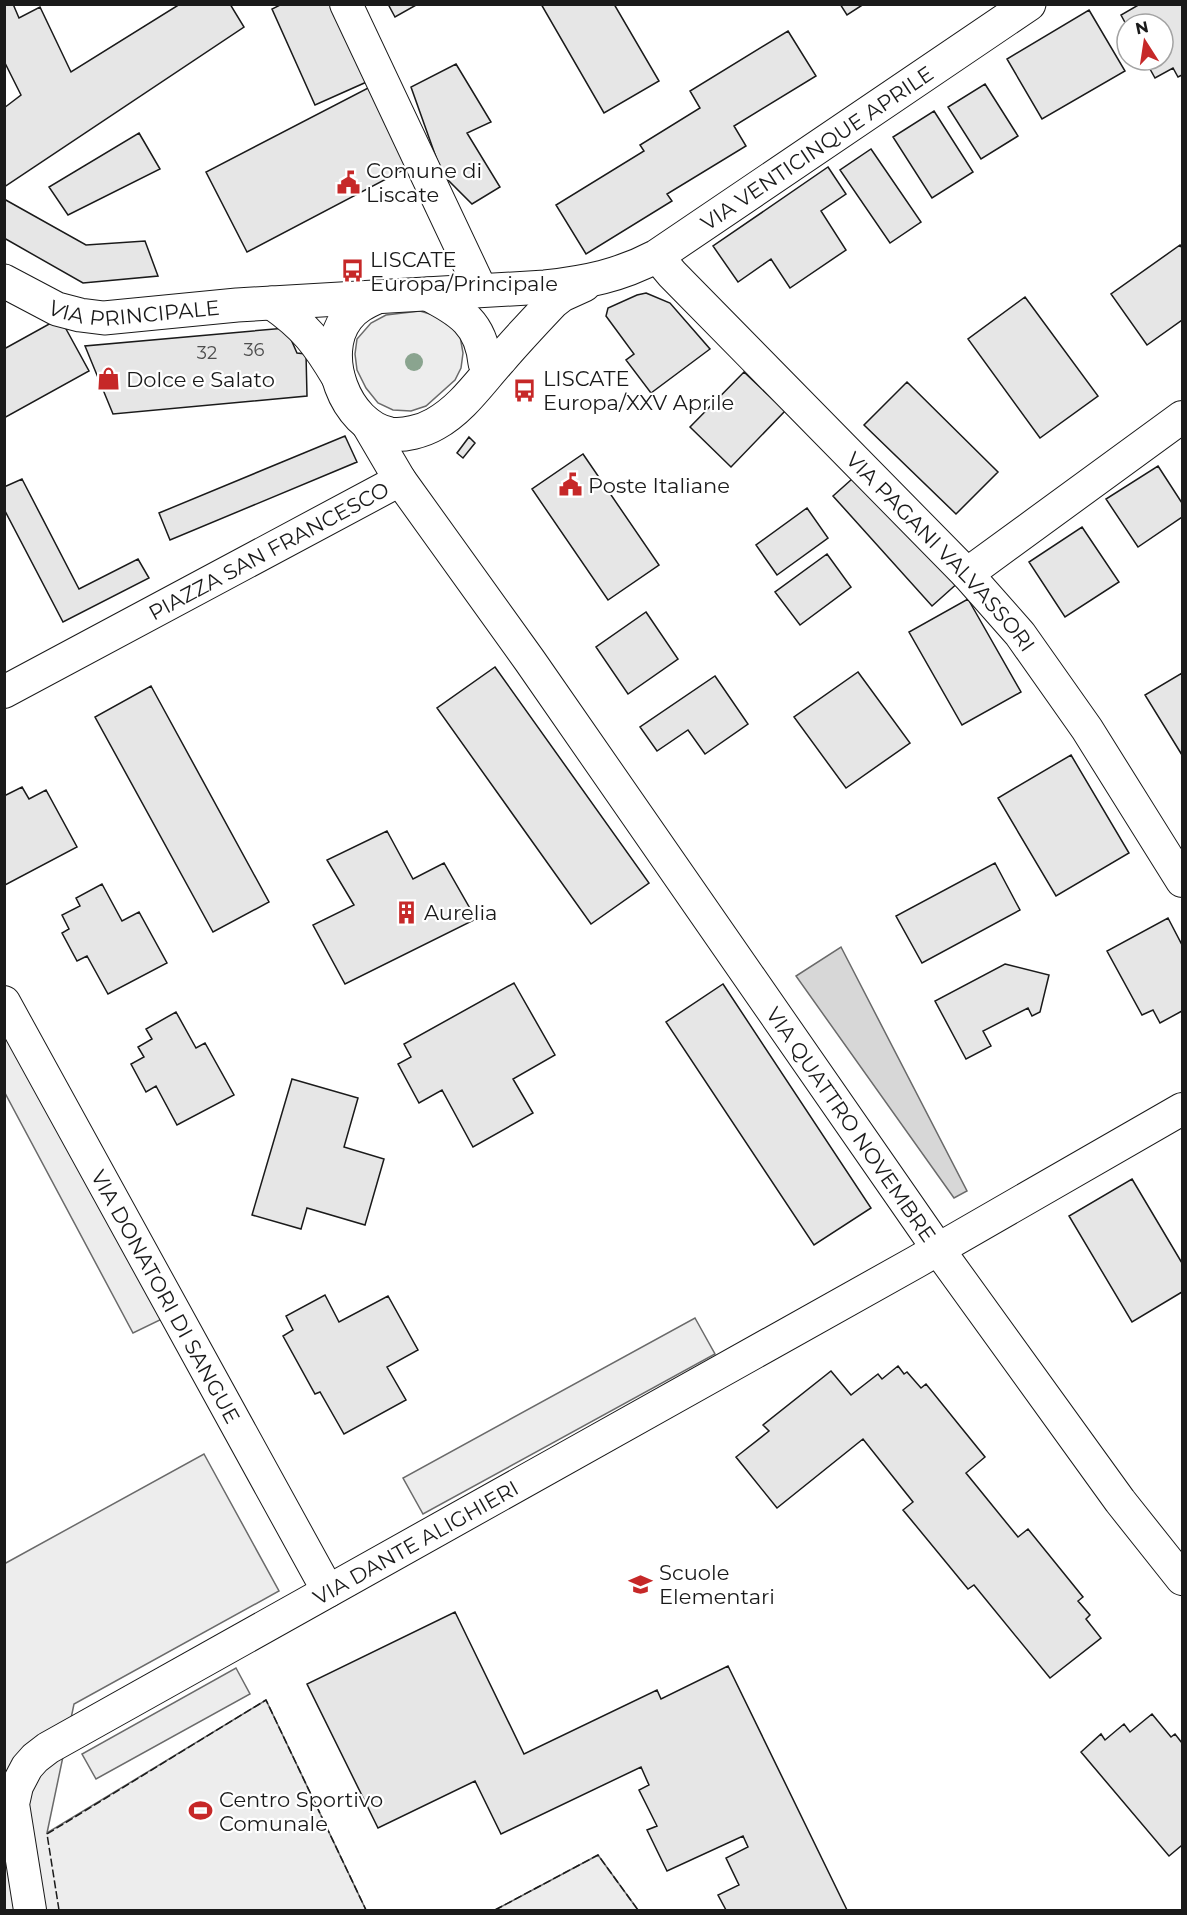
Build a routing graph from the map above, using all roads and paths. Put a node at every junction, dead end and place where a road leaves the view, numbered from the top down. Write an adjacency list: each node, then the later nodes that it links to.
1 (346, 4): 6 (street)
2 (1029, 4): 3 (street, VIA VENTICINQUE APRILE)
3 (657, 256): 4 (street, VIA VENTICINQUE APRILE); 16 (street, VIA PAGANI VALVASSORI)
4 (597, 280): 6 (street, VIA VENTICINQUE APRILE); 10 (street, VIA VENTICINQUE APRILE)
5 (4, 281): 9 (street, VIA PRINCIPALE)
6 (481, 290): 7 (street, VIA VENTICINQUE APRILE); 10 (street)
7 (428, 294): 8 (street); 10 (street)
8 (377, 297): 9 (street, VIA PRINCIPALE); 11 (street)
9 (272, 303): 11 (street)
10 (483, 372): 14 (street)
11 (341, 382): 13 (street)
12 (1182, 417): 16 (street)
13 (366, 422): 14 (street); 15 (street)
14 (434, 424): 15 (street)
15 (400, 480): 17 (street, PIAZZA SAN FRANCESCO); 18 (street, PIAZZA SAN FRANCESCO)
16 (967, 574): 19 (street, VIA PAGANI VALVASSORI)
17 (530, 661): 22 (street, VIA QUATTRO NOVEMBRE)
18 (4, 692)
19 (1182, 881)
20 (4, 1002): 24 (street, VIA DONATORI DI SANGUE)
21 (1182, 1109): 22 (street, VIA DANTE ALIGHIERI)
22 (938, 1250): 23 (street, VIA QUATTRO NOVEMBRE); 24 (street, VIA DANTE ALIGHIERI)
23 (1182, 1579)
24 (328, 1591): 25 (street, VIA DANTE ALIGHIERI)
25 (30, 1911)

